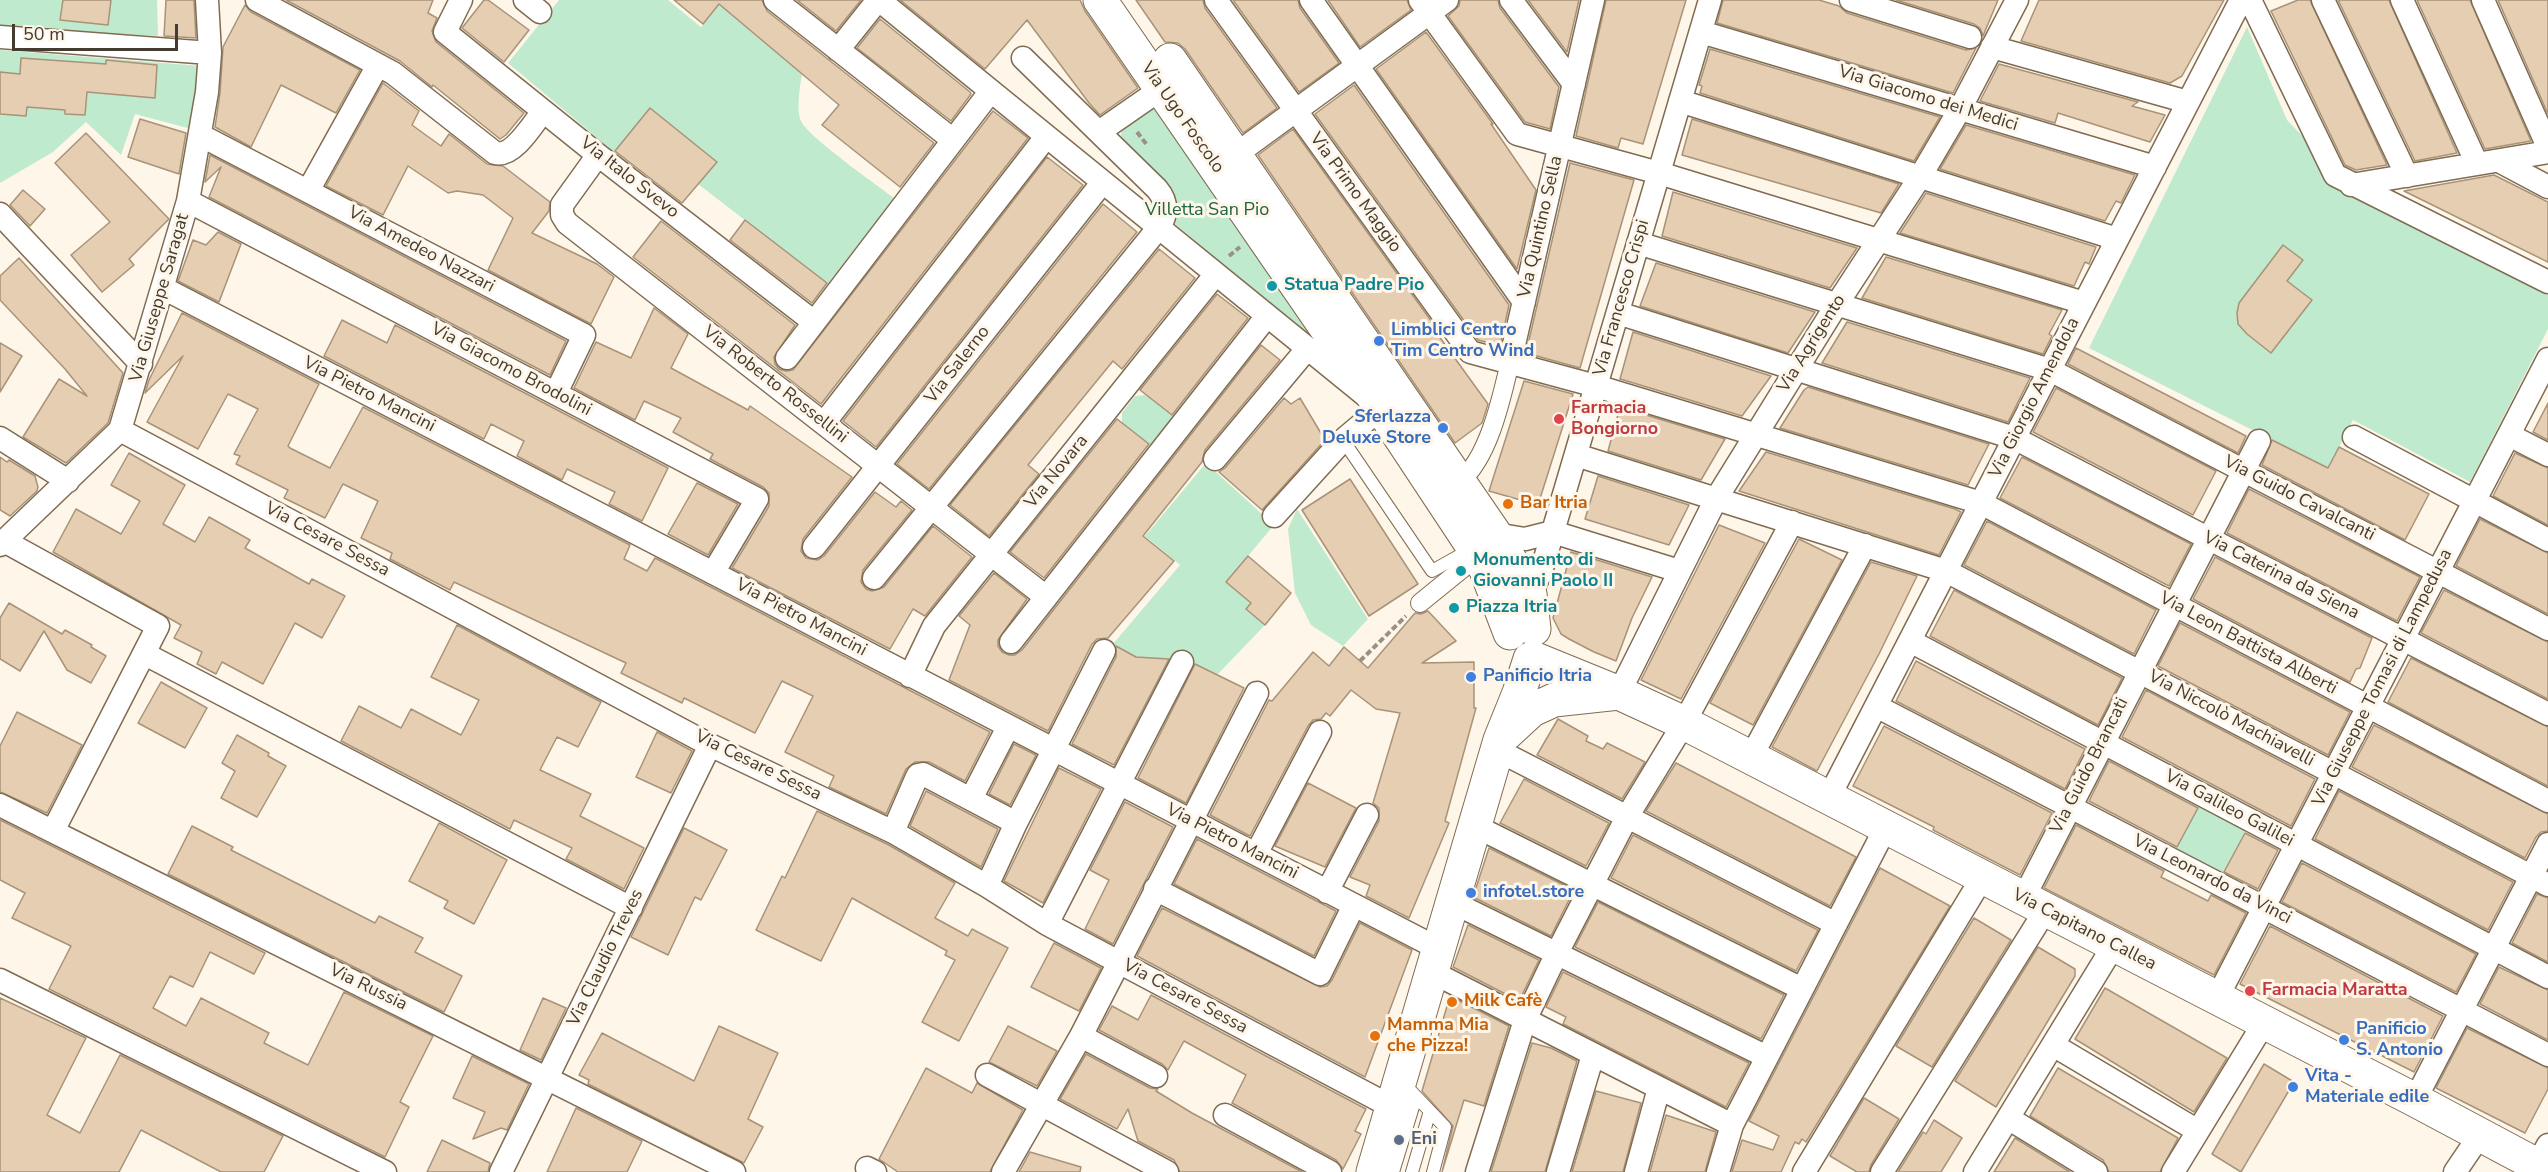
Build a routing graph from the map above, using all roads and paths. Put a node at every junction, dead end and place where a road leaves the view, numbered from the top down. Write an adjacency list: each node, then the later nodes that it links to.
1 (207, 0): 26 (street, Via Giuseppe Saragat)
2 (257, 0): 29 (street)
3 (461, 0): 36 (street, Via Italo Svevo)
4 (775, 0): 25 (street)
5 (879, 0): 25 (street); 32 (street)
6 (1100, 0): 31 (main road, Via Ugo Foscolo)
7 (1128, 0): 48 (main road, Via Ugo Foscolo)
8 (1216, 0): 37 (street, Via Primo Maggio)
9 (1311, 0): 28 (street)
10 (1511, 0): 30 (street)
11 (1593, 0): 30 (street, Via Quintino Sella)
12 (1710, 0): 21 (street, Via Francesco Crispi)
13 (1851, 0): 23 (street)
14 (2017, 0): 24 (street, Via Agrigento)
15 (2241, 0): 34 (street, Via Giorgio Amendola)
16 (2250, 0): 55 (street)
17 (2323, 0): 52 (street)
18 (2402, 0): 49 (street)
19 (2483, 0): 45 (street)
20 (1432, 4): 28 (street); 43 (street)
21 (1701, 32): 33 (street, Via Francesco Crispi); 35 (street, Via Giacomo dei Medici)
22 (0, 37): 26 (street)
23 (1970, 37)
24 (1992, 47): 34 (street); 35 (street, Via Agrigento)
25 (838, 50): 42 (street)
26 (210, 53): 40 (street, Via Giuseppe Saragat)
27 (1023, 58): 39 (street)
28 (1358, 64): 37 (street); 71 (street)
29 (378, 65): 36 (street); 57 (street)
30 (1574, 84): 43 (street, Via Quintino Sella)
31 (1161, 89): 39 (street); 86 (main road, Via Ugo Foscolo)
32 (990, 92): 41 (street); 42 (street)
33 (1680, 101): 51 (street, Via Francesco Crispi); 53 (street)
34 (2188, 102): 50 (street, Via Giorgio Amendola)
35 (1960, 109): 50 (street, Via Giacomo dei Medici); 53 (street, Via Agrigento)
36 (543, 111): 47 (street, Via Italo Svevo)
37 (1295, 111): 48 (street); 79 (street, Via Primo Maggio)
38 (1135, 130): 44 (path)
39 (1099, 132): 60 (street)
40 (201, 135): 57 (street, Via Amedeo Nazzari); 58 (street, Via Giuseppe Saragat)
41 (1046, 137): 54 (street); 87 (street)
42 (953, 141): 76 (street)
43 (1559, 144): 51 (street); 71 (street, Via Quintino Sella)
44 (1148, 147)
45 (2548, 147)
46 (2548, 152): 49 (street)
47 (598, 155): 76 (street, Via Italo Svevo); 87 (street, Via Roberto Rossellini)
48 (1235, 155): 102 (main road, Via Ugo Foscolo)
49 (2488, 162): 52 (street); 56 (street)
50 (2155, 167): 61 (street, Via Giorgio Amendola)
51 (1659, 173): 62 (street); 63 (street, Via Francesco Crispi)
52 (2406, 176): 55 (street)
53 (1920, 177): 61 (street); 62 (street, Via Agrigento)
54 (1102, 183): 60 (street); 99 (street, Via Salerno)
55 (2351, 185): 69 (street)
56 (2548, 186)
57 (308, 191): 85 (street, Via Amedeo Nazzari)
58 (188, 201): 70 (street, Via Giuseppe Saragat); 85 (street, Via Giacomo Brodolini)
59 (0, 214): 81 (street)
60 (1158, 229): 68 (street); 106 (street)
61 (2117, 239): 72 (street, Via Giorgio Amendola)
62 (1878, 240): 72 (street); 73 (street, Via Agrigento)
63 (1638, 243): 73 (street, Via Guido Cavalcanti); 74 (street, Via Francesco Crispi)
64 (1244, 245): 66 (path)
65 (1221, 249): 66 (path)
66 (1229, 256): 67 (path)
67 (1238, 264)
68 (1215, 275): 75 (street); 116 (street, Via Novara)
69 (2548, 282)
70 (163, 288): 81 (street, Via Giuseppe Saragat); 120 (street, Via Pietro Mancini)
71 (1524, 302): 79 (street, Via Quintino Sella)
72 (2084, 303): 83 (street, Via Giorgio Amendola)
73 (1837, 304): 82 (street, Via Agrigento); 83 (street, Via Guido Cavalcanti)
74 (1618, 313): 82 (street, Via Caterina da Siena); 84 (street, Via Francesco Crispi)
75 (1267, 316): 77 (street); 123 (street)
76 (814, 322): 78 (street)
77 (1307, 349): 86 (street); 98 (street)
78 (787, 358)
79 (1510, 362): 84 (street, Via Primo Maggio); 102 (street, Via Quintino Sella)
80 (2547, 362): 90 (street, Via Giuseppe Tomasi di Lampedusa)
81 (141, 364): 88 (street, Via Giuseppe Saragat)
82 (1796, 370): 89 (street, Via Agrigento); 93 (street, Via Caterina da Siena)
83 (2050, 370): 93 (street, Via Giorgio Amendola); 100 (street, Via Guido Cavalcanti)
84 (1596, 386): 89 (street, Via Primo Maggio); 96 (street, Via Francesco Crispi)
85 (556, 393): 120 (street, Via Giacomo Brodolini)
86 (1381, 408): 94 (street); 114 (main road, Via Ugo Foscolo)
87 (824, 423): 99 (street, Via Roberto Rossellini)
88 (120, 430): 101 (street, Via Giuseppe Saragat); 146 (street, Via Cesare Sessa)
89 (1755, 434): 103 (street, Via Agrigento); 105 (street, Via Leon Battista Alberti)
90 (2509, 435): 97 (street); 104 (street, Via Giuseppe Tomasi di Lampedusa)
91 (2354, 437): 104 (street)
92 (0, 438): 101 (street)
93 (2014, 438): 105 (street, Via Giorgio Amendola); 110 (street, Via Caterina da Siena)
94 (1343, 440): 107 (street); 114 (lane)
95 (2259, 441): 100 (street, Via Guido Brancati)
96 (1576, 455): 103 (street, Via Niccolò Machiavelli); 109 (street, Via Francesco Crispi)
97 (2548, 455)
98 (1215, 459)
99 (878, 466): 106 (street, Via Roberto Rossellini); 115 (street, Via Salerno)
100 (2243, 470): 110 (street, Via Guido Brancati); 119 (street, Via Guido Cavalcanti)
101 (68, 481): 112 (street, Via Giuseppe Saragat)
102 (1460, 481): 114 (main road, Via Ugo Foscolo)
103 (1716, 499): 108 (street, Via Niccolò Machiavelli); 117 (street, Via Agrigento)
104 (2474, 501): 111 (street); 119 (street, Via Giuseppe Tomasi di Lampedusa)
105 (1981, 503): 118 (street, Via Giorgio Amendola); 125 (street, Via Leon Battista Alberti)
106 (932, 508): 116 (street, Via Roberto Rossellini); 121 (street)
107 (1274, 516)
108 (1792, 522): 113 (street, Via Niccolò Machiavelli); 142 (street)
109 (1553, 532): 114 (street); 117 (street); 122 (street, Via Francesco Crispi)
110 (2208, 538): 125 (street, Via Guido Brancati); 127 (street, Via Caterina da Siena)
111 (2548, 540)
112 (2, 543): 132 (street)
113 (1865, 545): 118 (street, Via Niccolò Machiavelli); 149 (street)
114 (1482, 546): 122 (main road, Via Ugo Foscolo); 124 (street); 130 (main road, Via Ugo Foscolo)
115 (814, 547)
116 (991, 554): 123 (street, Via Roberto Rossellini); 136 (street, Via Novara)
117 (1679, 571): 138 (street, Via Agrigento)
118 (1946, 571): 128 (street, Via Giorgio Amendola); 135 (street, Via Niccolò Machiavelli)
119 (2438, 572): 126 (street, Via Guido Cavalcanti); 127 (street, Via Giuseppe Tomasi di Lampedusa)
120 (713, 573): 136 (street, Via Pietro Mancini)
121 (874, 578)
122 (1530, 594): 130 (main road, Via Ugo Foscolo)
123 (1046, 597): 129 (street)
124 (1420, 603): 133 (path)
125 (2174, 604): 135 (street, Via Guido Brancati); 140 (street, Via Leon Battista Alberti)
126 (2548, 629)
127 (2403, 639): 140 (street, Via Giuseppe Tomasi di Lampedusa); 141 (street, Via Caterina da Siena)
128 (1910, 641): 139 (street, Via Giorgio Amendola); 145 (street, Via Galileo Galilei)
129 (1011, 642)
130 (1525, 643): 138 (main road, Via Capitano Callea); 147 (main road)
131 (1104, 651): 148 (street)
132 (144, 654): 163 (street); 178 (street)
133 (1360, 661)
134 (1182, 662): 151 (street)
135 (2139, 671): 145 (street, Via Guido Brancati); 150 (street, Via Niccolò Machiavelli)
136 (910, 676): 143 (street, Via Pietro Mancini)
137 (1257, 693): 159 (street)
138 (1618, 693): 142 (main road, Via Capitano Callea); 147 (main road)
139 (1876, 706): 152 (street, Via Giorgio Amendola); 156 (street, Via Leonardo da Vinci)
140 (2368, 706): 150 (street, Via Giuseppe Tomasi di Lampedusa); 154 (street, Via Leon Battista Alberti)
141 (2548, 714)
142 (1684, 723): 149 (main road, Via Capitano Callea); 158 (street)
143 (1008, 727): 148 (street, Via Pietro Mancini); 153 (street)
144 (1320, 732): 167 (street)
145 (2102, 742): 156 (street, Via Guido Brancati); 165 (street, Via Galileo Galilei)
146 (710, 745): 164 (street, Via Cesare Sessa); 178 (street, Via Claudio Treves)
147 (1498, 745): 158 (street); 161 (main road)
148 (1053, 750): 151 (street, Via Pietro Mancini); 160 (street)
149 (1751, 758): 152 (main road, Via Capitano Callea)
150 (2334, 773): 165 (street, Via Giuseppe Tomasi di Lampedusa); 169 (street, Via Niccolò Machiavelli)
151 (1120, 784): 159 (street, Via Pietro Mancini); 179 (street)
152 (1829, 797): 162 (main road, Via Capitano Callea)
153 (971, 799): 160 (street); 164 (street)
154 (2548, 801)
155 (0, 805): 163 (street, Via Russia)
156 (2069, 806): 176 (street, Via Guido Brancati); 177 (street, Via Leonardo da Vinci)
157 (1367, 815): 173 (street)
158 (1627, 817): 170 (street); 180 (street)
159 (1190, 821): 167 (street, Via Pietro Mancini); 172 (street)
160 (1016, 823): 171 (street)
161 (1475, 826): 170 (street); 174 (main road)
162 (1886, 827): 168 (main road, Via Capitano Callea); 180 (street)
163 (53, 831): 200 (street, Via Russia)
164 (893, 832): 171 (street, Via Cesare Sessa)
165 (2297, 844): 177 (street, Via Giuseppe Tomasi di Lampedusa); 182 (street, Via Galileo Galilei)
166 (2548, 844): 169 (street)
167 (1256, 855): 173 (street, Via Pietro Mancini)
168 (1982, 878): 176 (main road, Via Capitano Callea); 226 (street)
169 (2540, 880): 182 (street)
170 (1592, 885): 183 (street); 188 (street)
171 (987, 886): 179 (street, Via Cesare Sessa)
172 (1155, 889): 175 (street); 185 (street)
173 (1327, 892): 175 (street, Via Pietro Mancini)
174 (1452, 902): 183 (street); 184 (main road)
175 (1354, 905): 184 (street, Via Pietro Mancini)
176 (2034, 905): 181 (main road, Via Capitano Callea); 227 (street, Via Guido Brancati)
177 (2264, 907): 189 (street, Via Giuseppe Tomasi di Lampedusa); 190 (street, Via Leonardo da Vinci)
178 (631, 908): 200 (street, Via Claudio Treves)
179 (1047, 924): 185 (street, Via Cesare Sessa)
180 (1836, 924): 188 (street)
181 (2114, 945): 189 (main road, Via Capitano Callea); 194 (street)
182 (2494, 948): 186 (street, Via Galileo Galilei); 190 (street)
183 (1557, 953): 191 (street); 197 (street)
184 (1435, 960): 191 (street, Via Pietro Mancini); 202 (main road)
185 (1118, 962): 193 (street); 202 (street, Via Cesare Sessa)
186 (2548, 977)
187 (0, 980): 213 (street)
188 (1802, 988): 197 (street)
189 (2217, 998): 192 (main road, Via Capitano Callea)
190 (2462, 1010): 196 (street, Via Leonardo da Vinci); 203 (street)
191 (1525, 1020): 195 (street, Via Pietro Mancini); 222 (street)
192 (2264, 1023): 203 (main road, Via Capitano Callea); 209 (street)
193 (1081, 1036): 199 (street); 204 (street)
194 (2053, 1046): 207 (street); 209 (street)
195 (1593, 1055): 201 (street, Via Pietro Mancini); 223 (street)
196 (2548, 1055)
197 (1767, 1057): 208 (street)
198 (987, 1075): 204 (street)
199 (1156, 1076)
200 (548, 1077): 214 (street, Via Claudio Treves); 215 (street, Via Russia)
201 (1659, 1088): 208 (street, Via Pietro Mancini); 224 (street)
202 (1403, 1096): 205 (lane); 218 (main road); 219 (lane)
203 (2415, 1100): 210 (main road, Via Capitano Callea)
204 (1042, 1106): 212 (street); 216 (street)
205 (1430, 1111): 220 (lane); 221 (lane)
206 (1225, 1115): 217 (street)
207 (2008, 1118): 228 (street); 229 (street)
208 (1732, 1125): 225 (street)
209 (2198, 1131): 230 (street)
210 (2480, 1135): 211 (main road, Via Capitano Callea); 231 (street)
211 (2544, 1160)
212 (1156, 1169)
213 (385, 1172)
214 (501, 1172)
215 (734, 1172)
216 (1003, 1172)
217 (1330, 1172)
218 (1373, 1172)
219 (1394, 1172)
220 (1413, 1172)
221 (1433, 1172)
222 (1477, 1172)
223 (1558, 1172)
224 (1636, 1172)
225 (1718, 1172)
226 (1804, 1172)
227 (1882, 1172)
228 (1975, 1172)
229 (2096, 1172)
230 (2173, 1172)
231 (2455, 1172)

